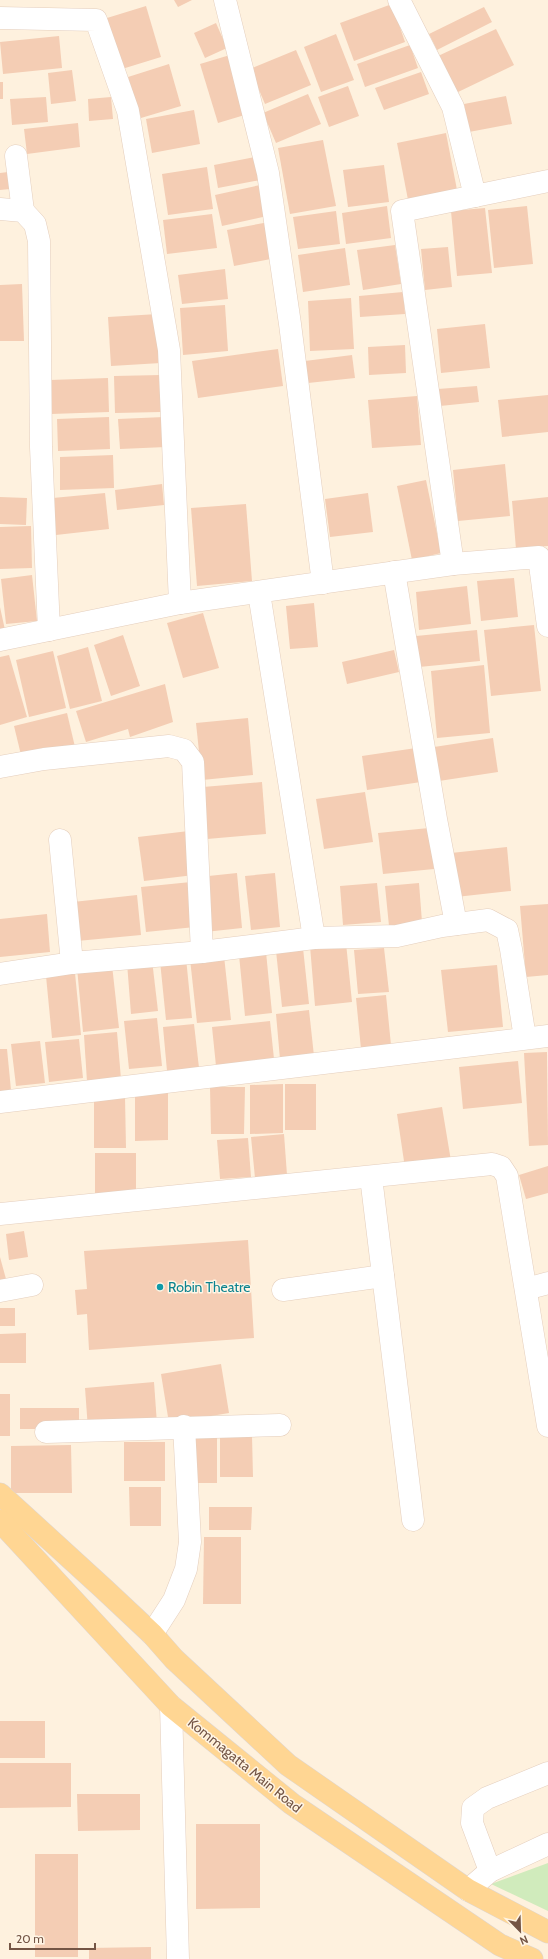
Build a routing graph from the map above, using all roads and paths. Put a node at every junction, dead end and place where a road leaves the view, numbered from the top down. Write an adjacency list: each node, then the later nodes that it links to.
1 (225, 0): 12 (street)
2 (399, 0): 6 (street)
3 (0, 18): 14 (street)
4 (16, 156): 8 (street)
5 (548, 180): 6 (street)
6 (475, 196): 10 (street)
7 (0, 209): 8 (street)
8 (24, 211): 16 (street)
9 (543, 556): 10 (street); 15 (street)
10 (452, 564): 11 (street)
11 (394, 572): 12 (street); 20 (street)
12 (323, 583): 13 (street)
13 (259, 593): 14 (street); 21 (street)
14 (180, 603): 16 (street)
15 (548, 626)
16 (49, 630): 17 (street)
17 (0, 640)
18 (0, 768): 22 (street)
19 (60, 840): 23 (street)
20 (456, 924): 21 (street); 26 (street)
21 (314, 938): 22 (street)
22 (202, 952): 23 (street)
23 (72, 962): 24 (street)
24 (0, 974)
25 (548, 1036): 26 (street)
26 (525, 1038): 27 (street)
27 (0, 1102)
28 (371, 1177): 29 (street); 30 (street); 33 (street)
29 (0, 1214)
30 (383, 1276): 34 (street); 41 (street)
31 (548, 1283): 33 (street)
32 (32, 1285): 35 (street)
33 (526, 1289): 38 (street)
34 (282, 1290)
35 (0, 1291)
36 (280, 1425): 37 (street)
37 (184, 1426): 39 (street); 43 (street)
38 (548, 1426)
39 (46, 1432)
40 (0, 1494): 43 (main road)
41 (414, 1520)
42 (0, 1521): 44 (main road, Kommagatta Main Road)
43 (152, 1634): 48 (main road)
44 (171, 1706): 50 (street); 51 (main road, Kommagatta Main Road)
45 (548, 1773): 47 (street)
46 (548, 1844): 47 (street)
47 (490, 1871): 48 (street)
48 (468, 1890): 49 (main road)
49 (548, 1932)
50 (178, 1959)
51 (532, 1959)

